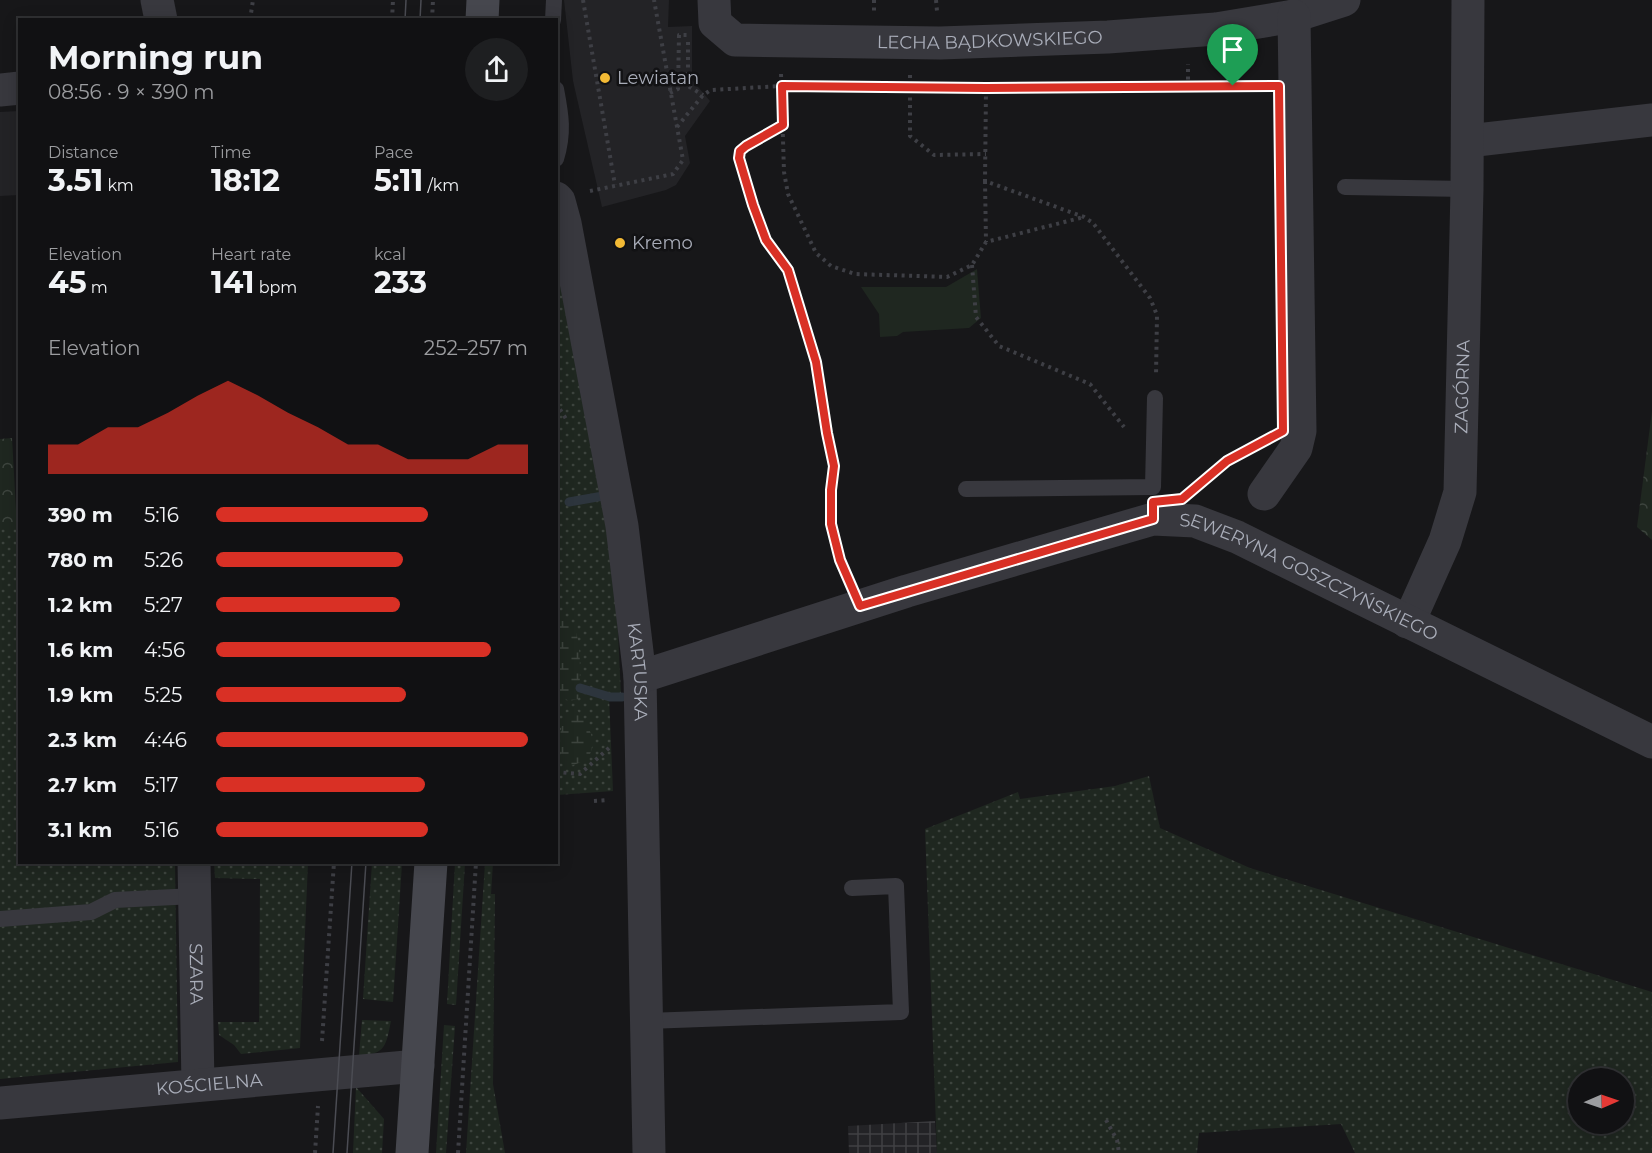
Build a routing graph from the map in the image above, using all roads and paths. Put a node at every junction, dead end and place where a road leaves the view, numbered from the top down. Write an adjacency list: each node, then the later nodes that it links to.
1 (157, 0): 13 (street)
2 (253, 0): 14 (path)
3 (393, 0): 15 (path)
4 (434, 0): 16 (path)
5 (483, 0): 17 (main road)
6 (554, 0): 18 (lane)
7 (583, 0): 37 (path)
8 (654, 0): 27 (path)
9 (714, 0): 12 (street, LECHA BĄDKOWSKIEGO)
10 (1344, 0): 12 (street, LECHA BĄDKOWSKIEGO)
11 (1468, 0): 33 (street, ZAGÓRNA)
12 (1294, 16): 48 (street)
13 (161, 18)
14 (250, 18)
15 (392, 18)
16 (432, 18)
17 (482, 18)
18 (553, 18)
19 (1188, 58): 23 (path)
20 (782, 86): 22 (path); 28 (path); 31 (path)
21 (1268, 86): 23 (path)
22 (910, 87): 25 (path); 35 (path)
23 (1188, 87): 25 (path)
24 (18, 88): 26 (street)
25 (986, 88): 35 (path)
26 (0, 90)
27 (670, 93): 28 (path); 32 (path)
28 (703, 95): 32 (path)
29 (558, 99): 34 (lane)
30 (1652, 120): 33 (street)
31 (783, 125): 43 (path); 50 (path)
32 (677, 127): 37 (path)
33 (1468, 141): 39 (street, ZAGÓRNA)
34 (558, 153)
35 (986, 154): 36 (path)
36 (985, 181): 41 (path); 42 (path)
37 (615, 185): 40 (path)
38 (1345, 187): 39 (lane)
39 (1467, 189): 51 (street, ZAGÓRNA)
40 (571, 195): 52 (street, KARTUSKA)
41 (1084, 218): 42 (path); 44 (path)
42 (986, 242): 43 (path)
43 (972, 265): 45 (path)
44 (1155, 398): 49 (lane)
45 (1124, 427)
46 (1265, 440): 49 (path)
47 (966, 489): 49 (lane)
48 (1264, 494)
49 (1153, 502): 50 (street, SEWERYNA GOSZCZYŃSKIEGO); 51 (street, SEWERYNA GOSZCZYŃSKIEGO)
50 (860, 606): 52 (street, SEWERYNA GOSZCZYŃSKIEGO)
51 (1407, 622): 53 (street, SEWERYNA GOSZCZYŃSKIEGO)
52 (640, 677): 61 (street, KARTUSKA)
53 (1652, 742)
54 (194, 864): 59 (street, SZARA)
55 (333, 864): 63 (path)
56 (431, 864): 62 (main road)
57 (476, 864): 69 (path)
58 (852, 888): 61 (lane)
59 (194, 896): 60 (lane); 64 (street, SZARA)
60 (0, 920)
61 (646, 1021): 70 (street, KARTUSKA)
62 (418, 1066): 63 (street, KOŚCIELNA); 68 (main road)
63 (320, 1075): 64 (street, KOŚCIELNA); 67 (path)
64 (198, 1085): 65 (street, KOŚCIELNA)
65 (0, 1103)
66 (1106, 1120): 71 (path)
67 (315, 1153)
68 (412, 1153)
69 (458, 1153)
70 (649, 1153)
71 (1119, 1153)

